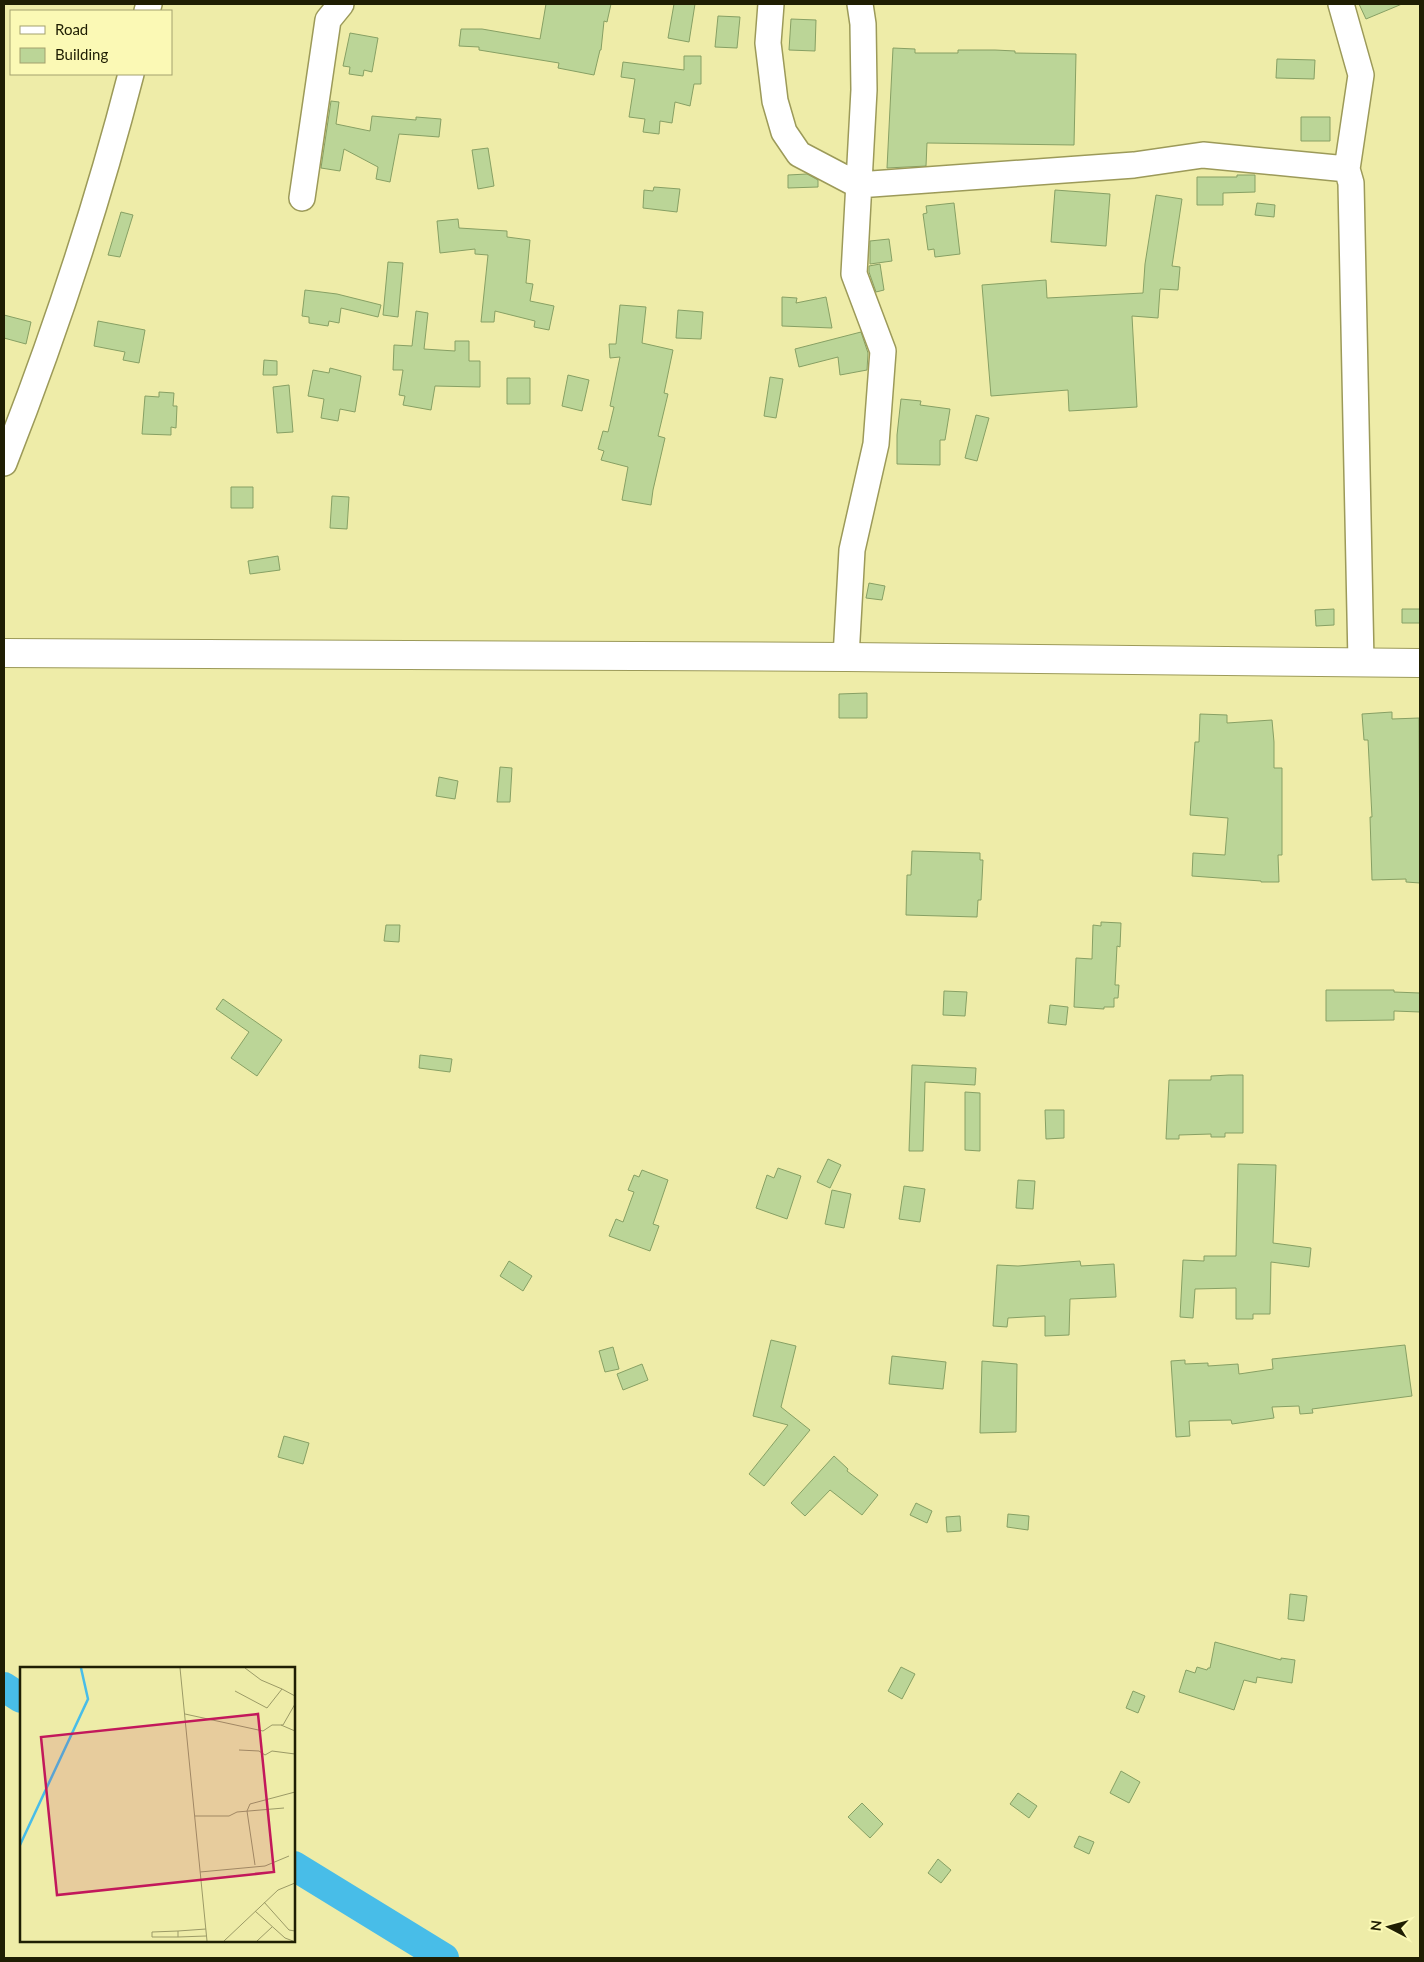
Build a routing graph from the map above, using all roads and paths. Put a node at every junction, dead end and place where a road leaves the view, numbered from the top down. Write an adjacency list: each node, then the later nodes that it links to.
1 (341, 4): 8 (street)
2 (771, 4): 7 (street)
3 (860, 4): 7 (street)
4 (1342, 4): 6 (street)
5 (131, 75): 9 (street)
6 (1347, 169): 7 (street); 12 (street)
7 (858, 185): 11 (street)
8 (302, 198)
9 (4, 463)
10 (4, 653): 11 (main road)
11 (846, 657): 12 (main road)
12 (1361, 662): 13 (main road)
13 (1420, 663)

